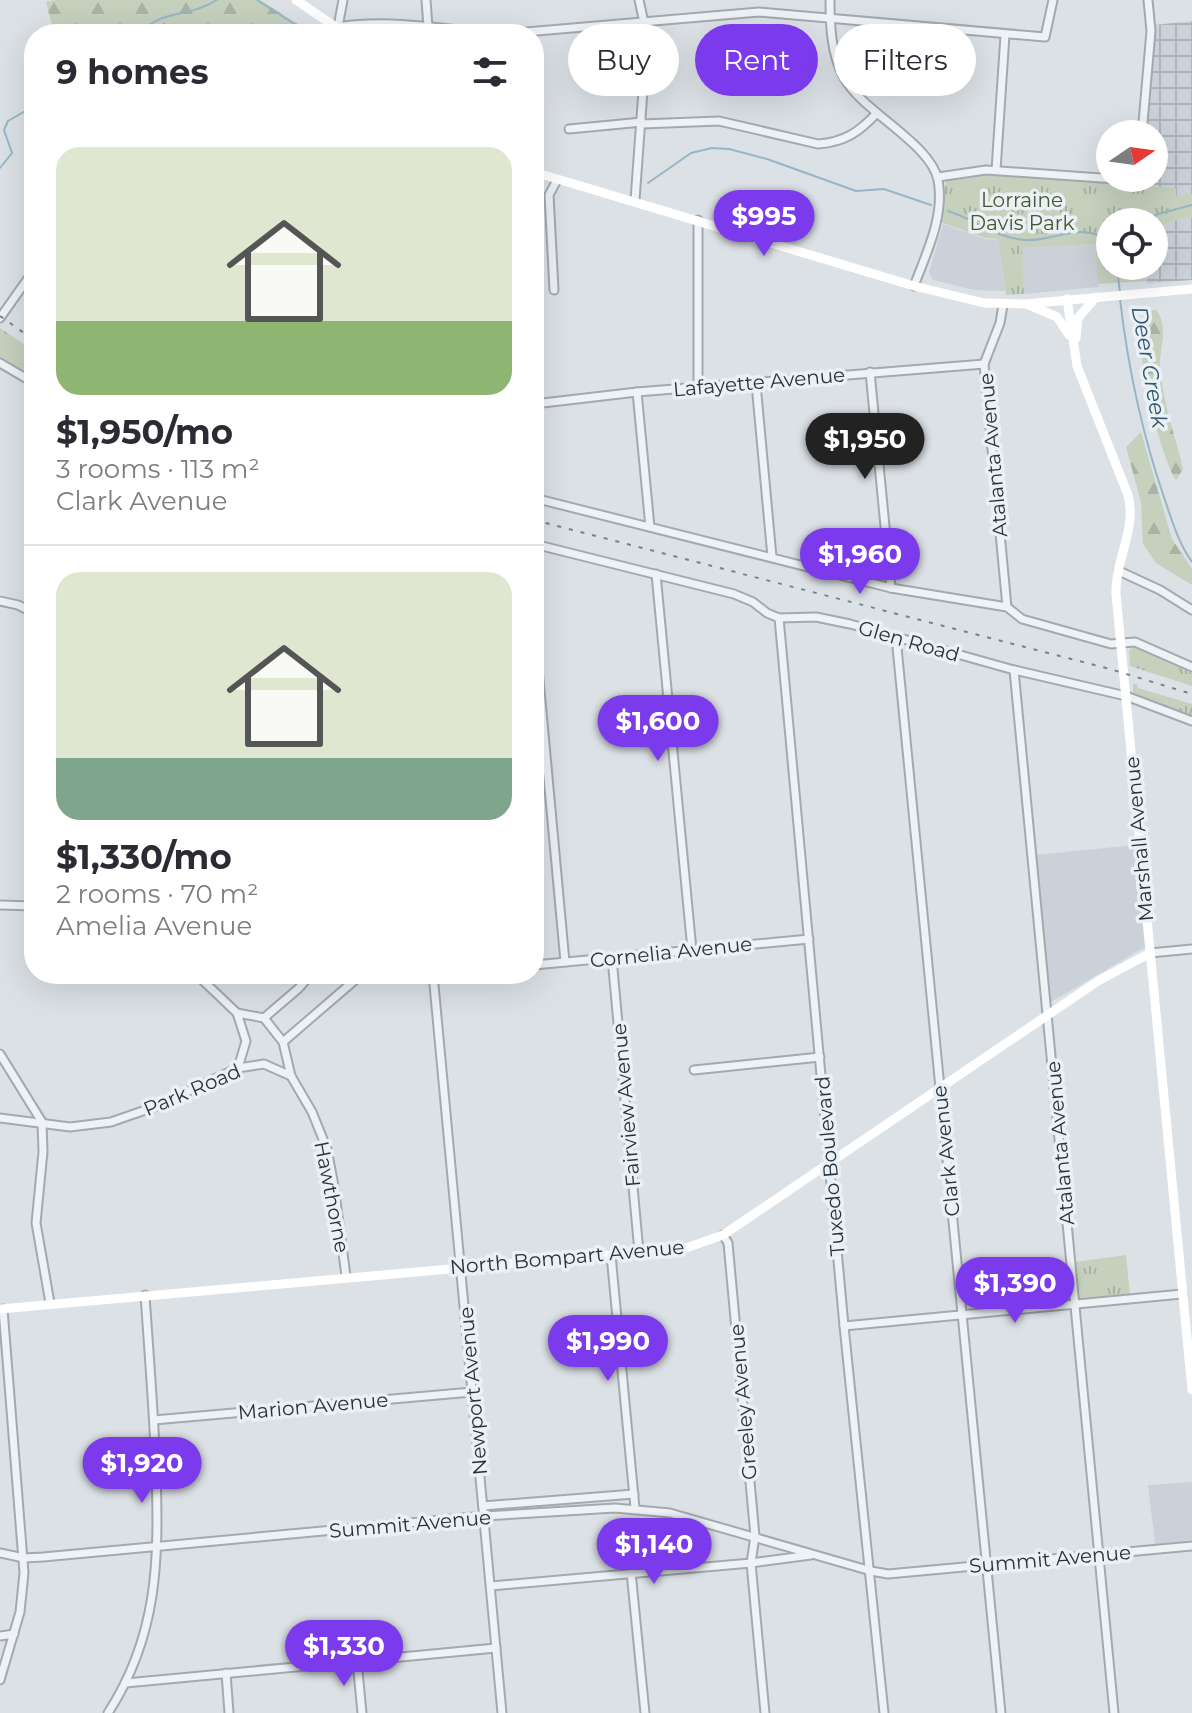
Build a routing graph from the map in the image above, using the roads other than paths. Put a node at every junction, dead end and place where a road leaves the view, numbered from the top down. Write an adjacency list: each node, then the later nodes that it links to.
1 (296, 0): 10 (street)
2 (343, 0): 11 (street)
3 (426, 0): 12 (street)
4 (639, 0): 9 (street)
5 (830, 0): 8 (street)
6 (1053, 0): 14 (street)
7 (1148, 0): 16 (street)
8 (830, 17): 9 (street); 14 (street); 15 (street)
9 (646, 21): 13 (street); 17 (street)
10 (332, 24)
11 (342, 24)
12 (428, 24)
13 (544, 30)
14 (1005, 35): 19 (street)
15 (877, 113): 17 (street); 21 (street)
16 (1143, 120)
17 (642, 123): 18 (street); 24 (street)
18 (569, 129)
19 (996, 170): 21 (street); 22 (street)
20 (544, 175): 23 (street)
21 (938, 177): 27 (street)
22 (1096, 177)
23 (557, 180): 24 (street); 29 (street)
24 (635, 200): 25 (street)
25 (698, 220): 27 (street); 42 (street)
26 (24, 284): 34 (street)
27 (914, 286): 33 (street)
28 (1192, 289): 30 (street)
29 (554, 290)
30 (1102, 296): 31 (street); 38 (street)
31 (1067, 299): 32 (street); 35 (street, Marshall Avenue)
32 (1025, 304): 33 (street); 35 (street)
33 (1003, 305): 37 (street, Atalanta Avenue)
34 (0, 318)
35 (1071, 339): 38 (street, Marshall Avenue)
36 (0, 363): 40 (street)
37 (984, 364): 39 (street, Lafayette Avenue); 53 (street, Atalanta Avenue)
38 (1077, 366): 49 (street, Marshall Avenue)
39 (870, 372): 41 (street, Lafayette Avenue); 51 (street)
40 (24, 377)
41 (756, 384): 42 (street, Lafayette Avenue); 48 (street)
42 (698, 388): 43 (street, Lafayette Avenue)
43 (637, 392): 44 (street, Lafayette Avenue); 46 (street)
44 (544, 403)
45 (544, 500): 46 (street)
46 (650, 527): 48 (street)
47 (544, 546): 50 (street, Glen Road)
48 (772, 557): 51 (street)
49 (1119, 571): 55 (street); 58 (street, Marshall Avenue)
50 (656, 574): 56 (street, Glen Road); 68 (street)
51 (891, 588): 53 (street)
52 (0, 601): 54 (street)
53 (1007, 607): 58 (street)
54 (24, 608)
55 (1192, 610)
56 (779, 618): 57 (street, Glen Road); 66 (street, Tuxedo Boulevard)
57 (896, 637): 60 (street, Glen Road); 86 (street, Clark Avenue)
58 (1121, 643): 59 (street); 61 (street, Marshall Avenue)
59 (1192, 667)
60 (1014, 670): 61 (street, Glen Road); 78 (street, Atalanta Avenue)
61 (1126, 696): 62 (street, Glen Road); 69 (street, Marshall Avenue)
62 (1192, 721)
63 (544, 734): 71 (street)
64 (0, 905): 65 (street)
65 (24, 906)
66 (809, 939): 68 (street, Cornelia Avenue); 82 (street, Tuxedo Boulevard)
67 (1192, 949): 69 (street, North Bompart Avenue)
68 (692, 950): 70 (street, Cornelia Avenue)
69 (1150, 953): 78 (street, North Bompart Avenue); 95 (street, Marshall Avenue)
70 (612, 958): 71 (street, Cornelia Avenue); 91 (street, Fairview Avenue)
71 (565, 962): 72 (street, Cornelia Avenue)
72 (544, 964)
73 (207, 984): 77 (street)
74 (302, 984): 79 (street)
75 (350, 984): 80 (street)
76 (436, 984): 93 (street, Newport Avenue)
77 (237, 1013): 79 (street); 83 (street)
78 (1047, 1015): 86 (street, North Bompart Avenue); 98 (street, Atalanta Avenue)
79 (264, 1018): 80 (street)
80 (283, 1042): 85 (street)
81 (0, 1054): 88 (street)
82 (820, 1057): 84 (street); 89 (street, Tuxedo Boulevard)
83 (238, 1068): 85 (street, Park Road); 88 (street, Park Road)
84 (694, 1070)
85 (291, 1076): 94 (street, Hawthorne)
86 (940, 1088): 89 (street, North Bompart Avenue); 100 (street, Clark Avenue)
87 (0, 1118): 88 (street, Park Road)
88 (42, 1122): 97 (street)
89 (831, 1160): 90 (street, North Bompart Avenue); 101 (street, Tuxedo Boulevard)
90 (723, 1235): 91 (street, North Bompart Avenue); 109 (street, Greeley Avenue)
91 (639, 1252): 92 (street, North Bompart Avenue)
92 (611, 1255): 93 (street, North Bompart Avenue); 105 (street)
93 (461, 1267): 94 (street, North Bompart Avenue); 103 (street, Newport Avenue)
94 (346, 1276): 96 (street, North Bompart Avenue)
95 (1182, 1294): 98 (street); 102 (street, Marshall Avenue)
96 (145, 1295): 97 (street, North Bompart Avenue); 104 (street)
97 (50, 1303): 99 (street, North Bompart Avenue)
98 (1075, 1303): 100 (street); 114 (street, Atalanta Avenue)
99 (1, 1309): 115 (street)
100 (962, 1314): 101 (street); 117 (street, Clark Avenue)
101 (844, 1326): 118 (street, Tuxedo Boulevard)
102 (1192, 1390)
103 (472, 1392): 104 (street, Marion Avenue); 106 (street, Newport Avenue)
104 (154, 1420): 111 (street)
105 (634, 1494): 106 (street); 107 (street)
106 (483, 1506): 108 (street, Newport Avenue)
107 (635, 1508): 108 (street, Summit Avenue); 109 (street, Summit Avenue)
108 (484, 1516): 111 (street, Summit Avenue); 120 (street, Newport Avenue)
109 (755, 1536): 113 (street, Summit Avenue); 116 (street, Greeley Avenue)
110 (1192, 1546): 114 (street, Summit Avenue)
111 (158, 1547): 115 (street, Summit Avenue); 127 (street)
112 (0, 1553): 115 (street, Summit Avenue)
113 (814, 1554): 116 (street, Summit Avenue); 118 (street, Summit Avenue)
114 (1099, 1555): 117 (street, Summit Avenue); 136 (street, Atalanta Avenue)
115 (24, 1558): 121 (street)
116 (751, 1563): 119 (street, Summit Avenue); 133 (street, Greeley Avenue)
117 (986, 1565): 118 (street, Summit Avenue); 135 (street, Clark Avenue)
118 (871, 1571): 134 (street, Tuxedo Boulevard)
119 (631, 1572): 120 (street, Summit Avenue); 132 (street)
120 (491, 1586): 123 (street, Newport Avenue)
121 (14, 1634): 122 (street); 126 (street)
122 (0, 1636)
123 (496, 1648): 124 (street); 131 (street, Newport Avenue)
124 (357, 1661): 125 (street); 130 (street)
125 (226, 1673): 127 (street); 129 (street)
126 (0, 1680)
127 (126, 1683): 128 (street)
128 (108, 1713)
129 (229, 1713)
130 (362, 1713)
131 (502, 1713)
132 (645, 1713)
133 (765, 1713)
134 (884, 1713)
135 (1001, 1713)
136 (1114, 1713)

